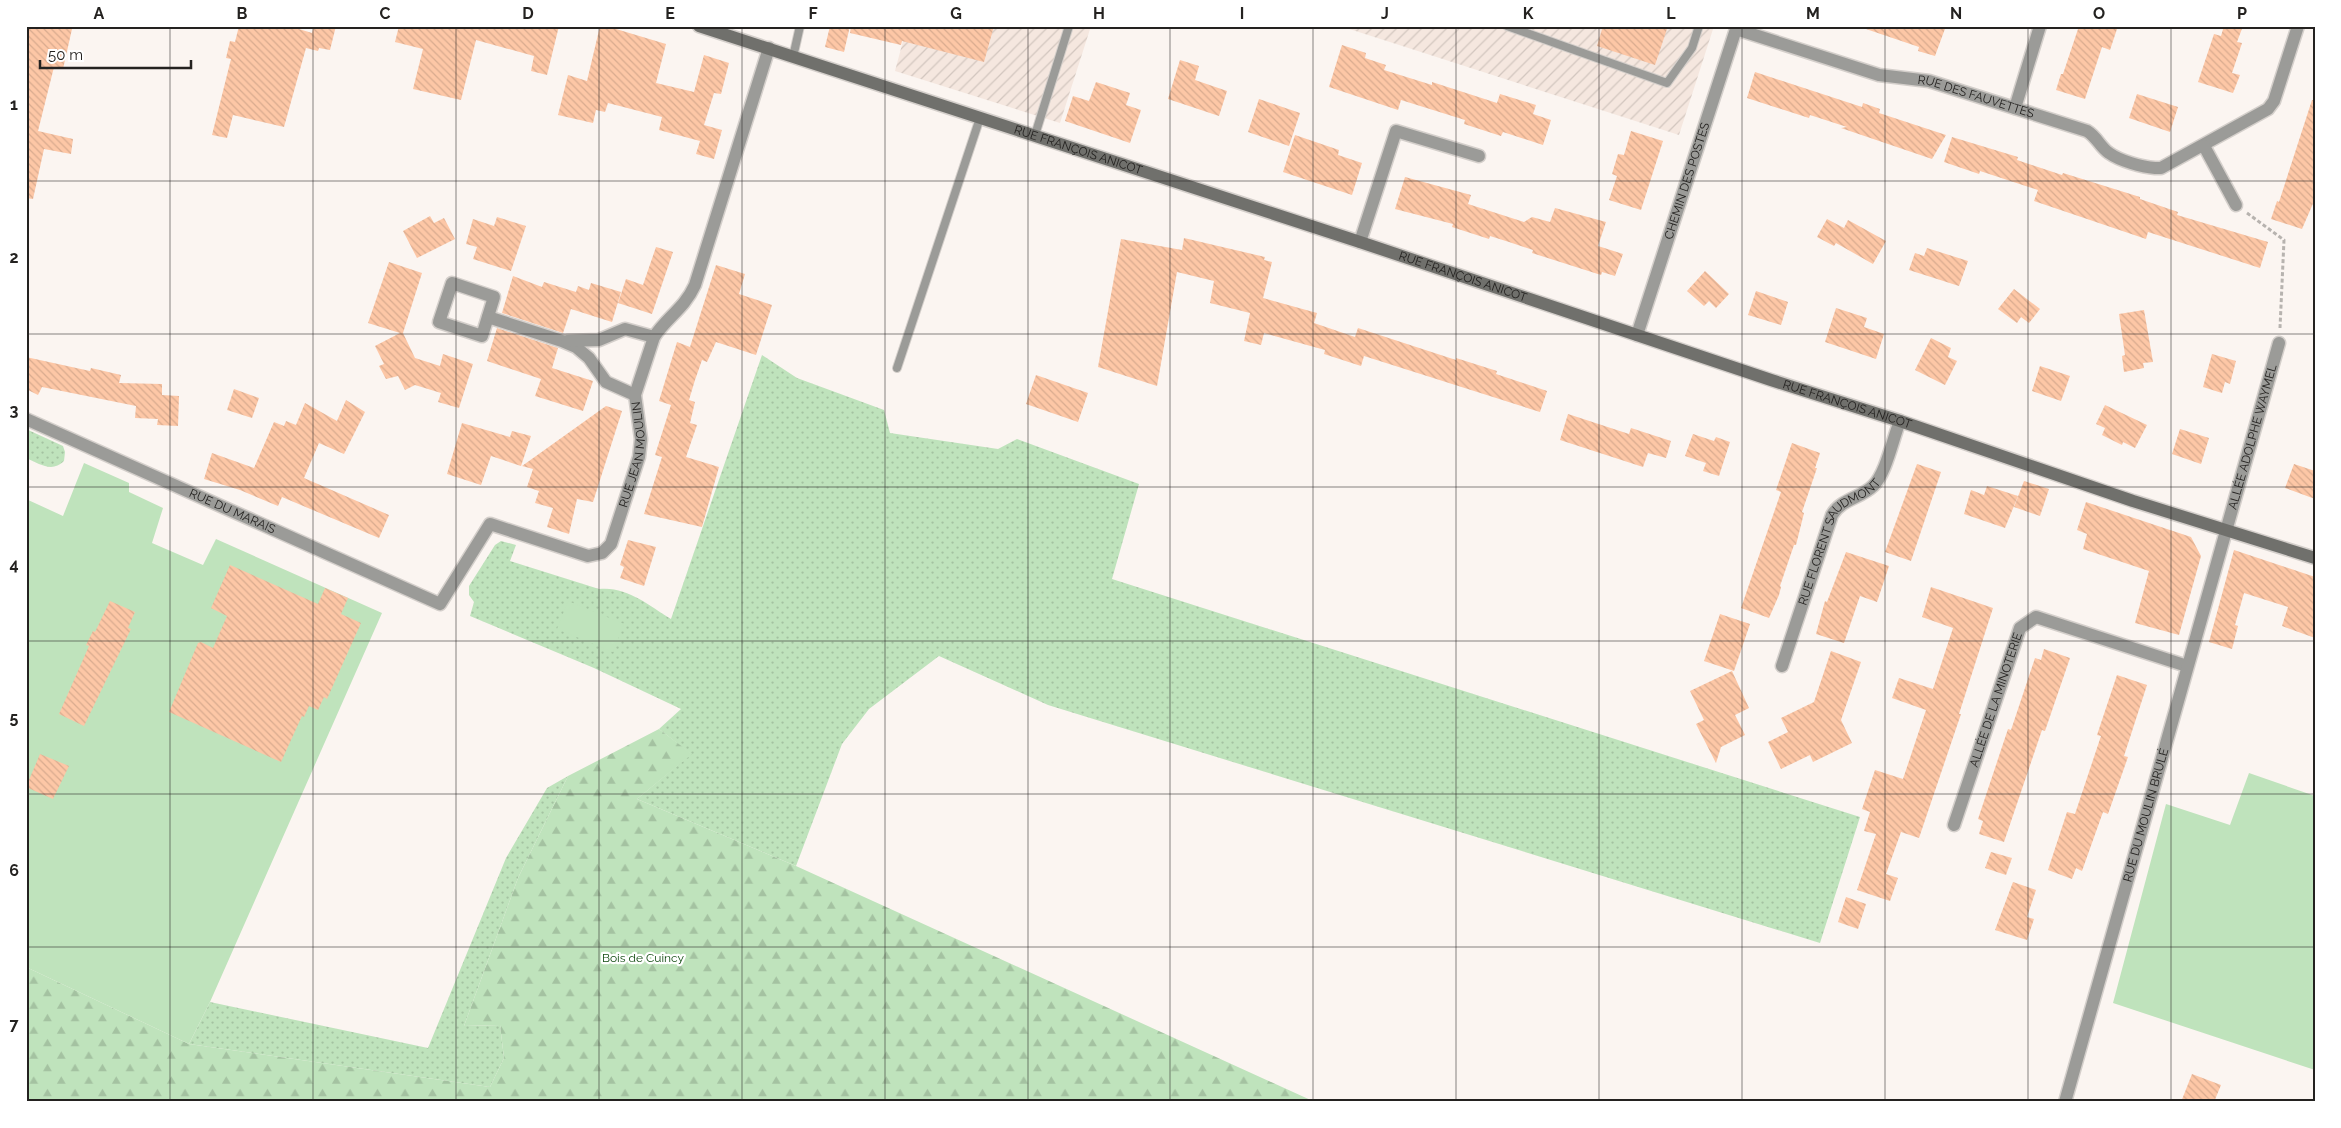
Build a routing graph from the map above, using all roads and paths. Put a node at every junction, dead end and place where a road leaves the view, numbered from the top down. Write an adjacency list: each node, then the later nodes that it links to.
1 (699, 26): 9 (street, RUE FRANÇOIS ANICOT)
2 (800, 26): 10 (lane)
3 (1069, 26): 13 (lane)
4 (1508, 26): 5 (lane)
5 (1699, 26)
6 (2040, 26): 11 (street)
7 (2298, 26): 14 (street, RUE DES FAUVETTES)
8 (1736, 28): 11 (street, RUE DES FAUVETTES); 19 (street, CHEMIN DES POSTES)
9 (769, 48): 10 (street, RUE FRANÇOIS ANICOT); 20 (street, RUE JEAN MOULIN)
10 (793, 56): 12 (street, RUE FRANÇOIS ANICOT)
11 (2015, 108): 14 (street, RUE DES FAUVETTES)
12 (980, 118): 13 (street, RUE FRANÇOIS ANICOT); 23 (lane)
13 (1035, 135): 17 (street, RUE FRANÇOIS ANICOT)
14 (2204, 146): 16 (street)
15 (1479, 156): 17 (street)
16 (2236, 205): 22 (path)
17 (1360, 242): 19 (street, RUE FRANÇOIS ANICOT)
18 (488, 317): 18 (street); 21 (street)
19 (1637, 335): 26 (street, RUE FRANÇOIS ANICOT)
20 (654, 337): 21 (street); 24 (street, RUE JEAN MOULIN)
21 (562, 341): 24 (street)
22 (2279, 343): 27 (street, ALLÉE ADOLPHE WAYMEL)
23 (897, 368)
24 (635, 395): 29 (street, RUE JEAN MOULIN)
25 (26, 419): 29 (street, RUE DU MARAIS)
26 (1900, 421): 27 (street, RUE FRANÇOIS ANICOT); 30 (street, RUE FLORENT SAUDMONT)
27 (2227, 530): 28 (street, RUE FRANÇOIS ANICOT); 31 (street, RUE DU MOULIN BRULÉ)
28 (2315, 558)
29 (440, 604)
30 (1782, 666)
31 (2187, 666): 32 (street, ALLÉE DE LA MINOTERIE); 33 (street, RUE DU MOULIN BRULÉ)
32 (1954, 825)
33 (2065, 1102)

